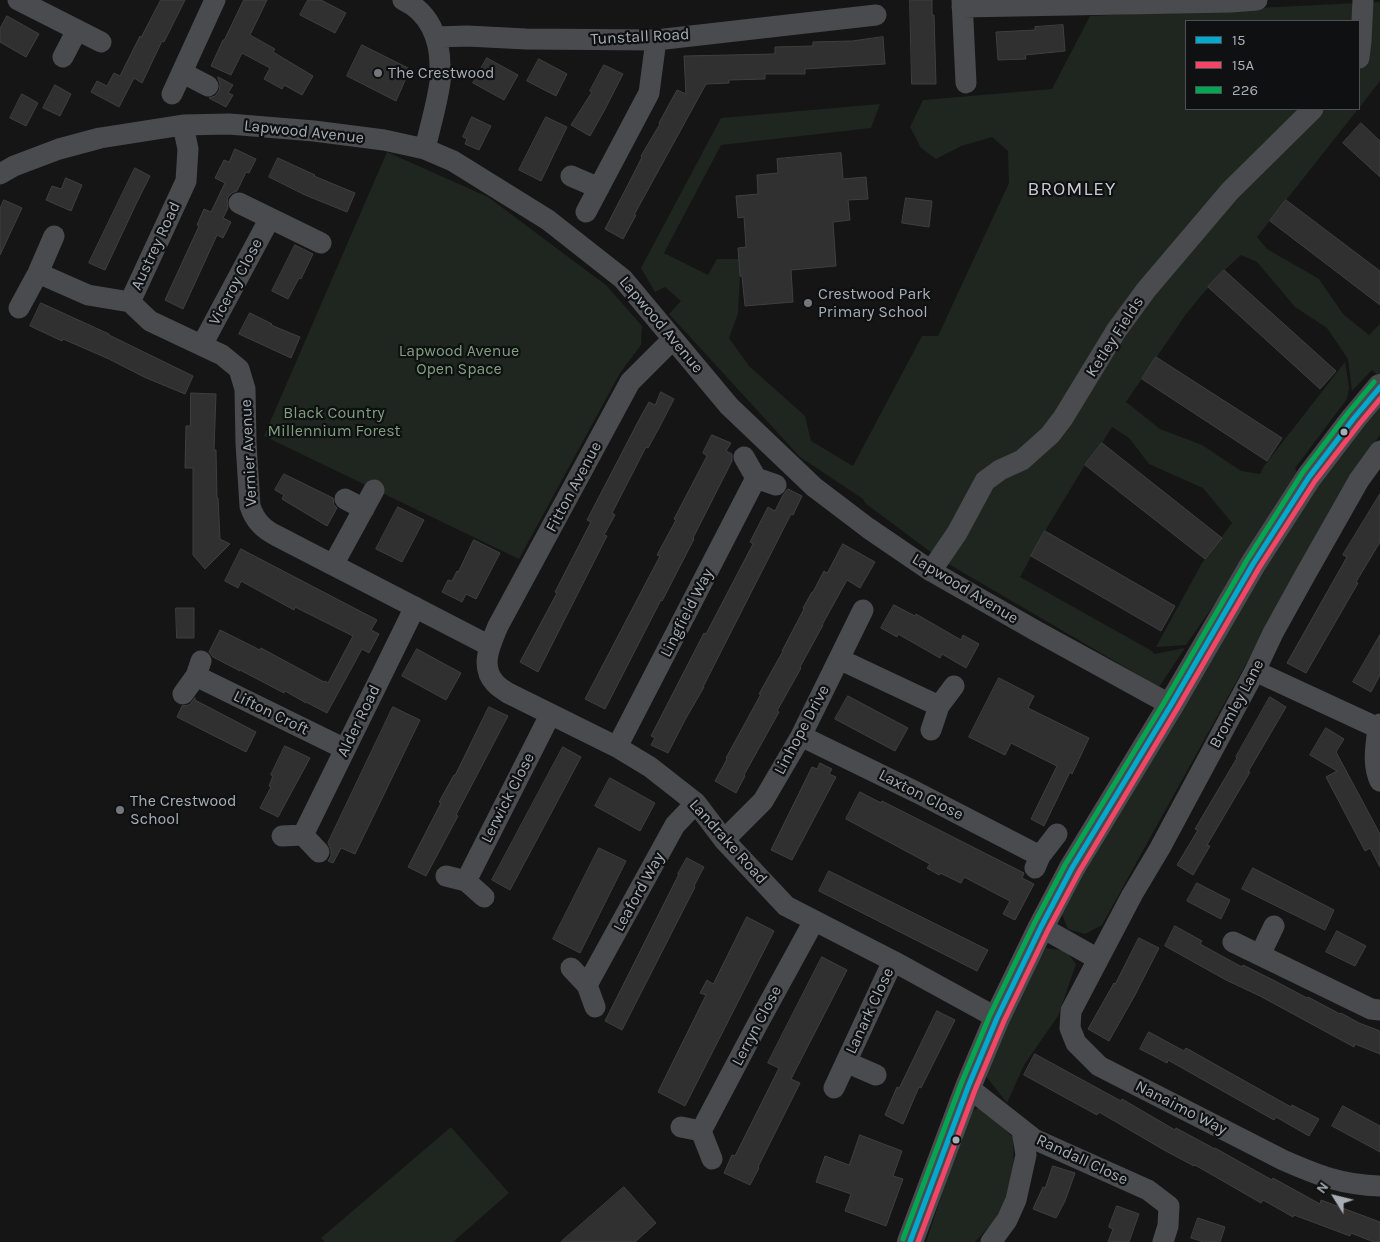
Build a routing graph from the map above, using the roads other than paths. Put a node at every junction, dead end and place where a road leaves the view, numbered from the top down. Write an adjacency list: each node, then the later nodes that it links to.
1 (18, 0): 9 (street)
2 (216, 0): 15 (street)
3 (403, 0): 10 (street)
4 (1257, 0): 6 (street)
5 (1363, 0): 13 (street)
6 (962, 4): 16 (street)
7 (844, 9): 8 (street, Tunstall Road); 11 (street, Tunstall Road)
8 (876, 15)
9 (77, 30): 12 (street); 14 (street)
10 (436, 37): 11 (street, Tunstall Road); 21 (street)
11 (656, 40): 24 (street)
12 (101, 42)
13 (1360, 50)
14 (63, 57)
15 (183, 73): 17 (street); 18 (street)
16 (966, 83)
17 (208, 86)
18 (172, 94)
19 (1312, 110): 44 (street, Ketley Fields)
20 (183, 125): 21 (street, Lapwood Avenue); 22 (street, Lapwood Avenue); 31 (street, Austrey Road)
21 (425, 149): 33 (street, Lapwood Avenue)
22 (0, 174)
23 (571, 176): 24 (street)
24 (599, 188): 26 (street)
25 (239, 203): 27 (street, Viceroy Close)
26 (586, 212)
27 (270, 218): 29 (street, Viceroy Close); 34 (street, Viceroy Close)
28 (54, 236): 30 (street)
29 (321, 243)
30 (38, 274): 31 (street, Austrey Road); 32 (street)
31 (130, 302): 34 (street, Vernier Avenue)
32 (19, 308)
33 (673, 339): 44 (street, Lapwood Avenue); 47 (street, Fitton Avenue)
34 (202, 345): 43 (street, Vernier Avenue)
35 (1380, 387): 52 (street)
36 (1380, 450): 49 (street, Bromley Lane)
37 (744, 457): 38 (street)
38 (756, 478): 39 (street); 58 (street, Lingfield Way)
39 (776, 485)
40 (374, 490): 42 (street)
41 (345, 499): 42 (street)
42 (364, 509): 43 (street)
43 (333, 565): 45 (street, Vernier Avenue)
44 (931, 571): 52 (street, Lapwood Avenue)
45 (415, 607): 47 (street, Vernier Avenue); 59 (street, Alder Road)
46 (863, 610): 48 (street, Linhope Drive)
47 (490, 646): 54 (street, Landrake Road)
48 (839, 659): 53 (street); 57 (street, Linhope Drive)
49 (1256, 671): 55 (street); 73 (street, Bromley Lane)
50 (954, 686): 53 (street)
51 (183, 694): 59 (street, Lifton Croft)
52 (1171, 704): 70 (street)
53 (939, 706): 56 (street)
54 (550, 715): 58 (street, Landrake Road); 67 (street, Lerwick Close)
55 (1379, 726): 60 (street)
56 (931, 730)
57 (801, 736): 62 (street, Laxton Close); 65 (street, Linhope Drive)
58 (617, 747): 61 (street, Landrake Road)
59 (345, 749): 63 (street, Alder Road)
60 (1380, 781)
61 (696, 803): 65 (street, Landrake Road); 76 (street, Leaford Way)
62 (1057, 834)
63 (303, 835): 64 (street); 66 (street)
64 (282, 836)
65 (724, 840): 68 (street, Landrake Road)
66 (319, 852)
67 (484, 897)
68 (814, 921): 74 (street, Landrake Road); 85 (street, Lerryn Close)
69 (1274, 926): 72 (street)
70 (1041, 927): 73 (street); 79 (street)
71 (1233, 942): 72 (street)
72 (1260, 955): 78 (street)
73 (1098, 959): 86 (street, Nanaimo Way)
74 (894, 961): 79 (street, Landrake Road); 80 (street, Lanark Close)
75 (571, 968): 76 (street)
76 (588, 985): 77 (street)
77 (595, 1007)
78 (1380, 1010)
79 (997, 1018): 82 (street)
80 (846, 1062): 81 (street, Lanark Close); 83 (street, Lanark Close)
81 (876, 1075)
82 (968, 1087): 84 (street, Randall Close); 87 (street)
83 (834, 1088)
84 (1022, 1130): 88 (street); 89 (street, Randall Close)
85 (712, 1159)
86 (1380, 1186)
87 (910, 1242)
88 (991, 1242)
89 (1163, 1242)

